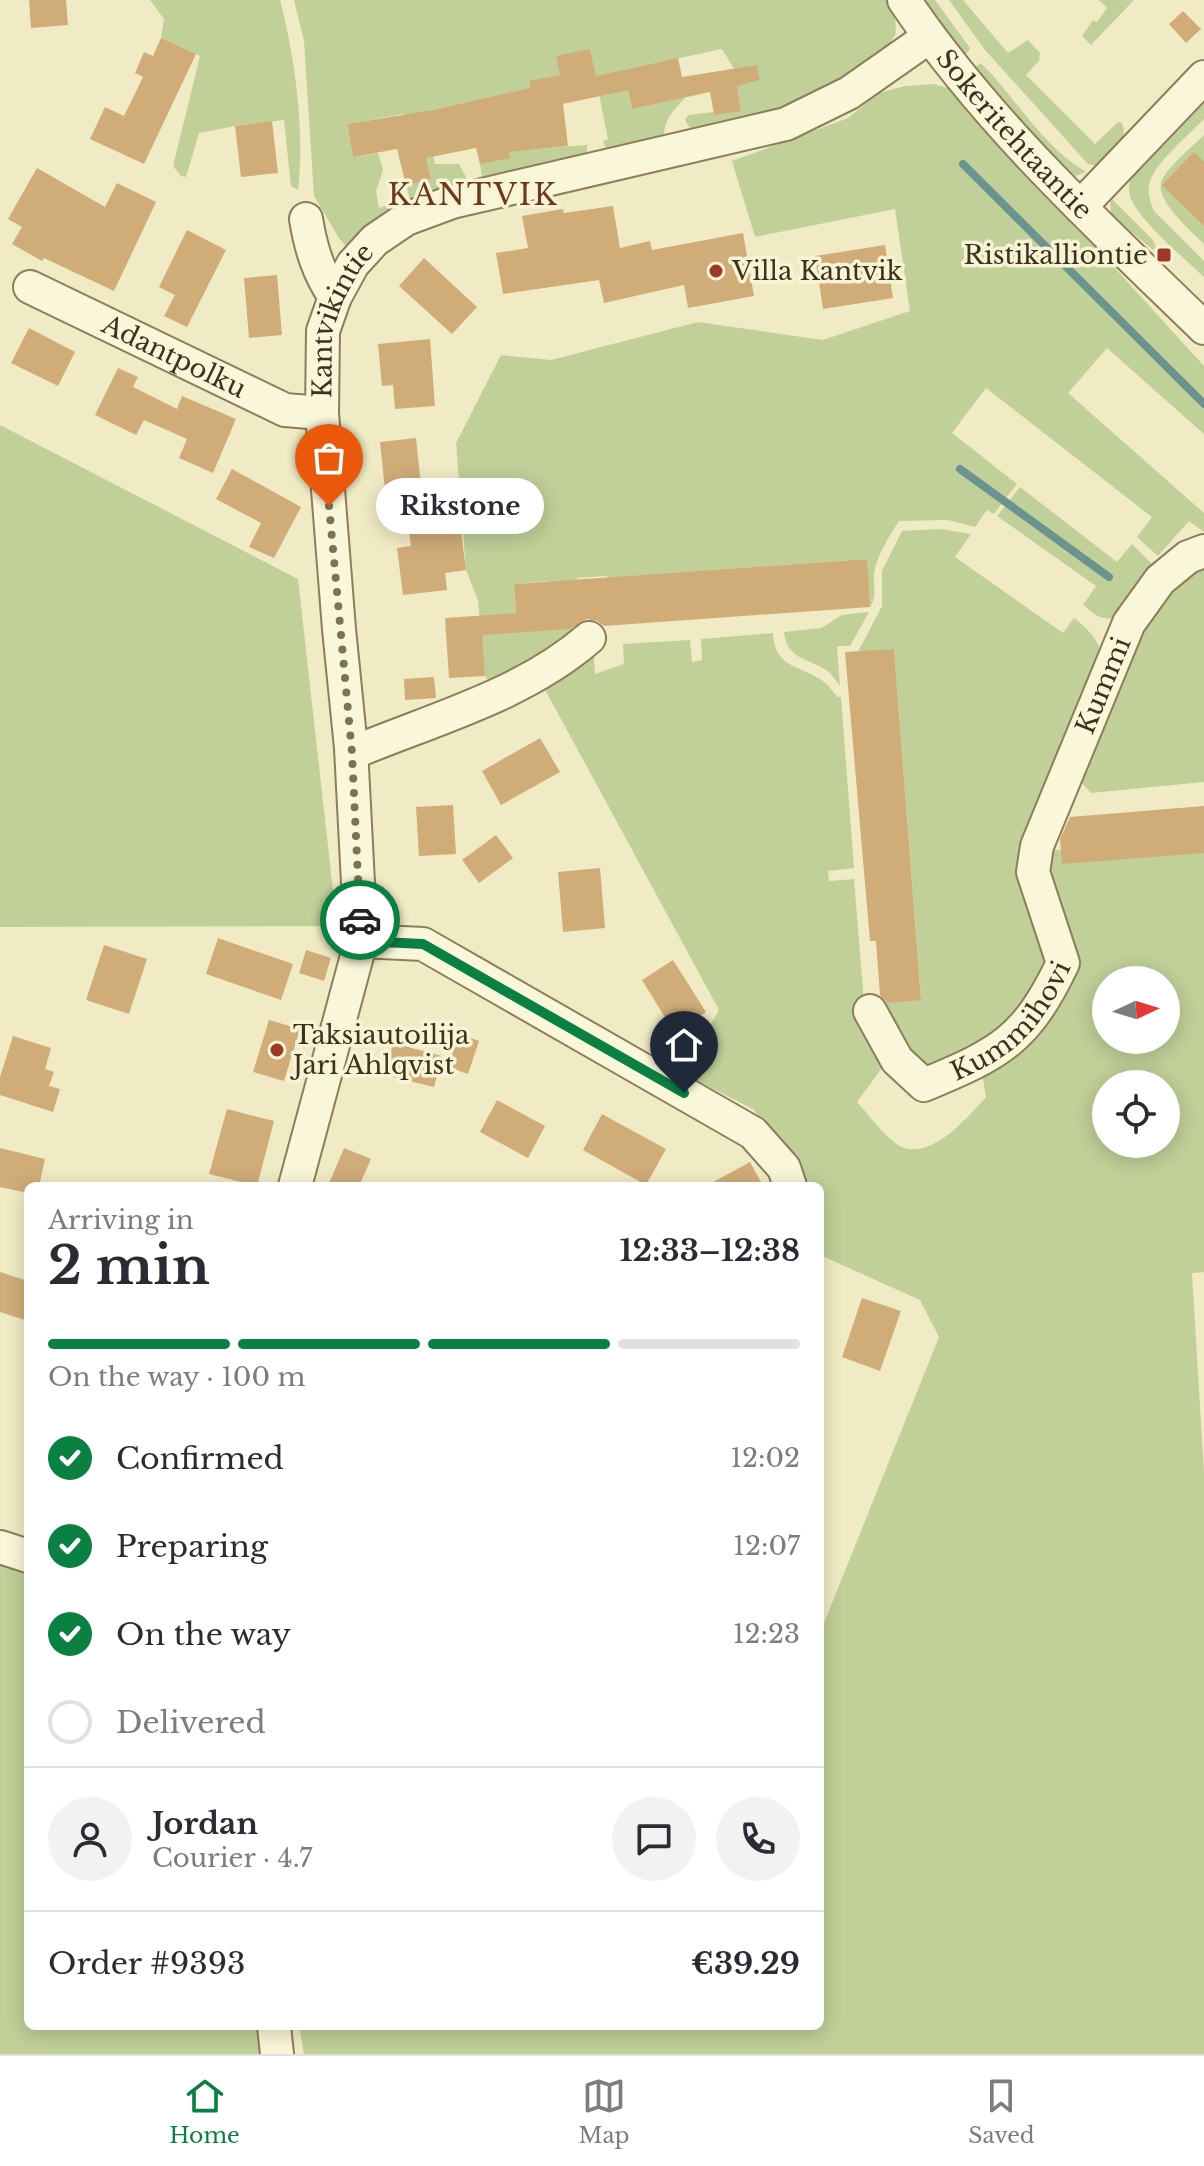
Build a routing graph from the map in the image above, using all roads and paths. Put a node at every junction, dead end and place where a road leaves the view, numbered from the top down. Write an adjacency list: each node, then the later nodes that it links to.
1 (904, 0): 2 (street, Sokeritehtaantie)
2 (929, 37): 4 (street, Sokeritehtaantie); 7 (street, Kantvikintie)
3 (1204, 77): 4 (street)
4 (1080, 207): 8 (street, Sokeritehtaantie)
5 (306, 219): 7 (street)
6 (30, 287): 9 (street, Adantpolku)
7 (335, 297): 9 (street, Kantvikintie)
8 (1204, 328)
9 (322, 413): 12 (street, Kantvikintie)
10 (1204, 551): 13 (street, Kummi)
11 (589, 638): 12 (street)
12 (352, 753): 14 (street, Kantvikintie)
13 (1037, 846): 15 (street, Kummihovi)
14 (361, 941): 16 (street, Kantvikintie); 17 (street)
15 (870, 1011)
16 (296, 1182)
17 (789, 1182)
18 (0, 1547): 19 (street)
19 (24, 1555)
20 (274, 2030): 21 (street)
21 (277, 2054)

